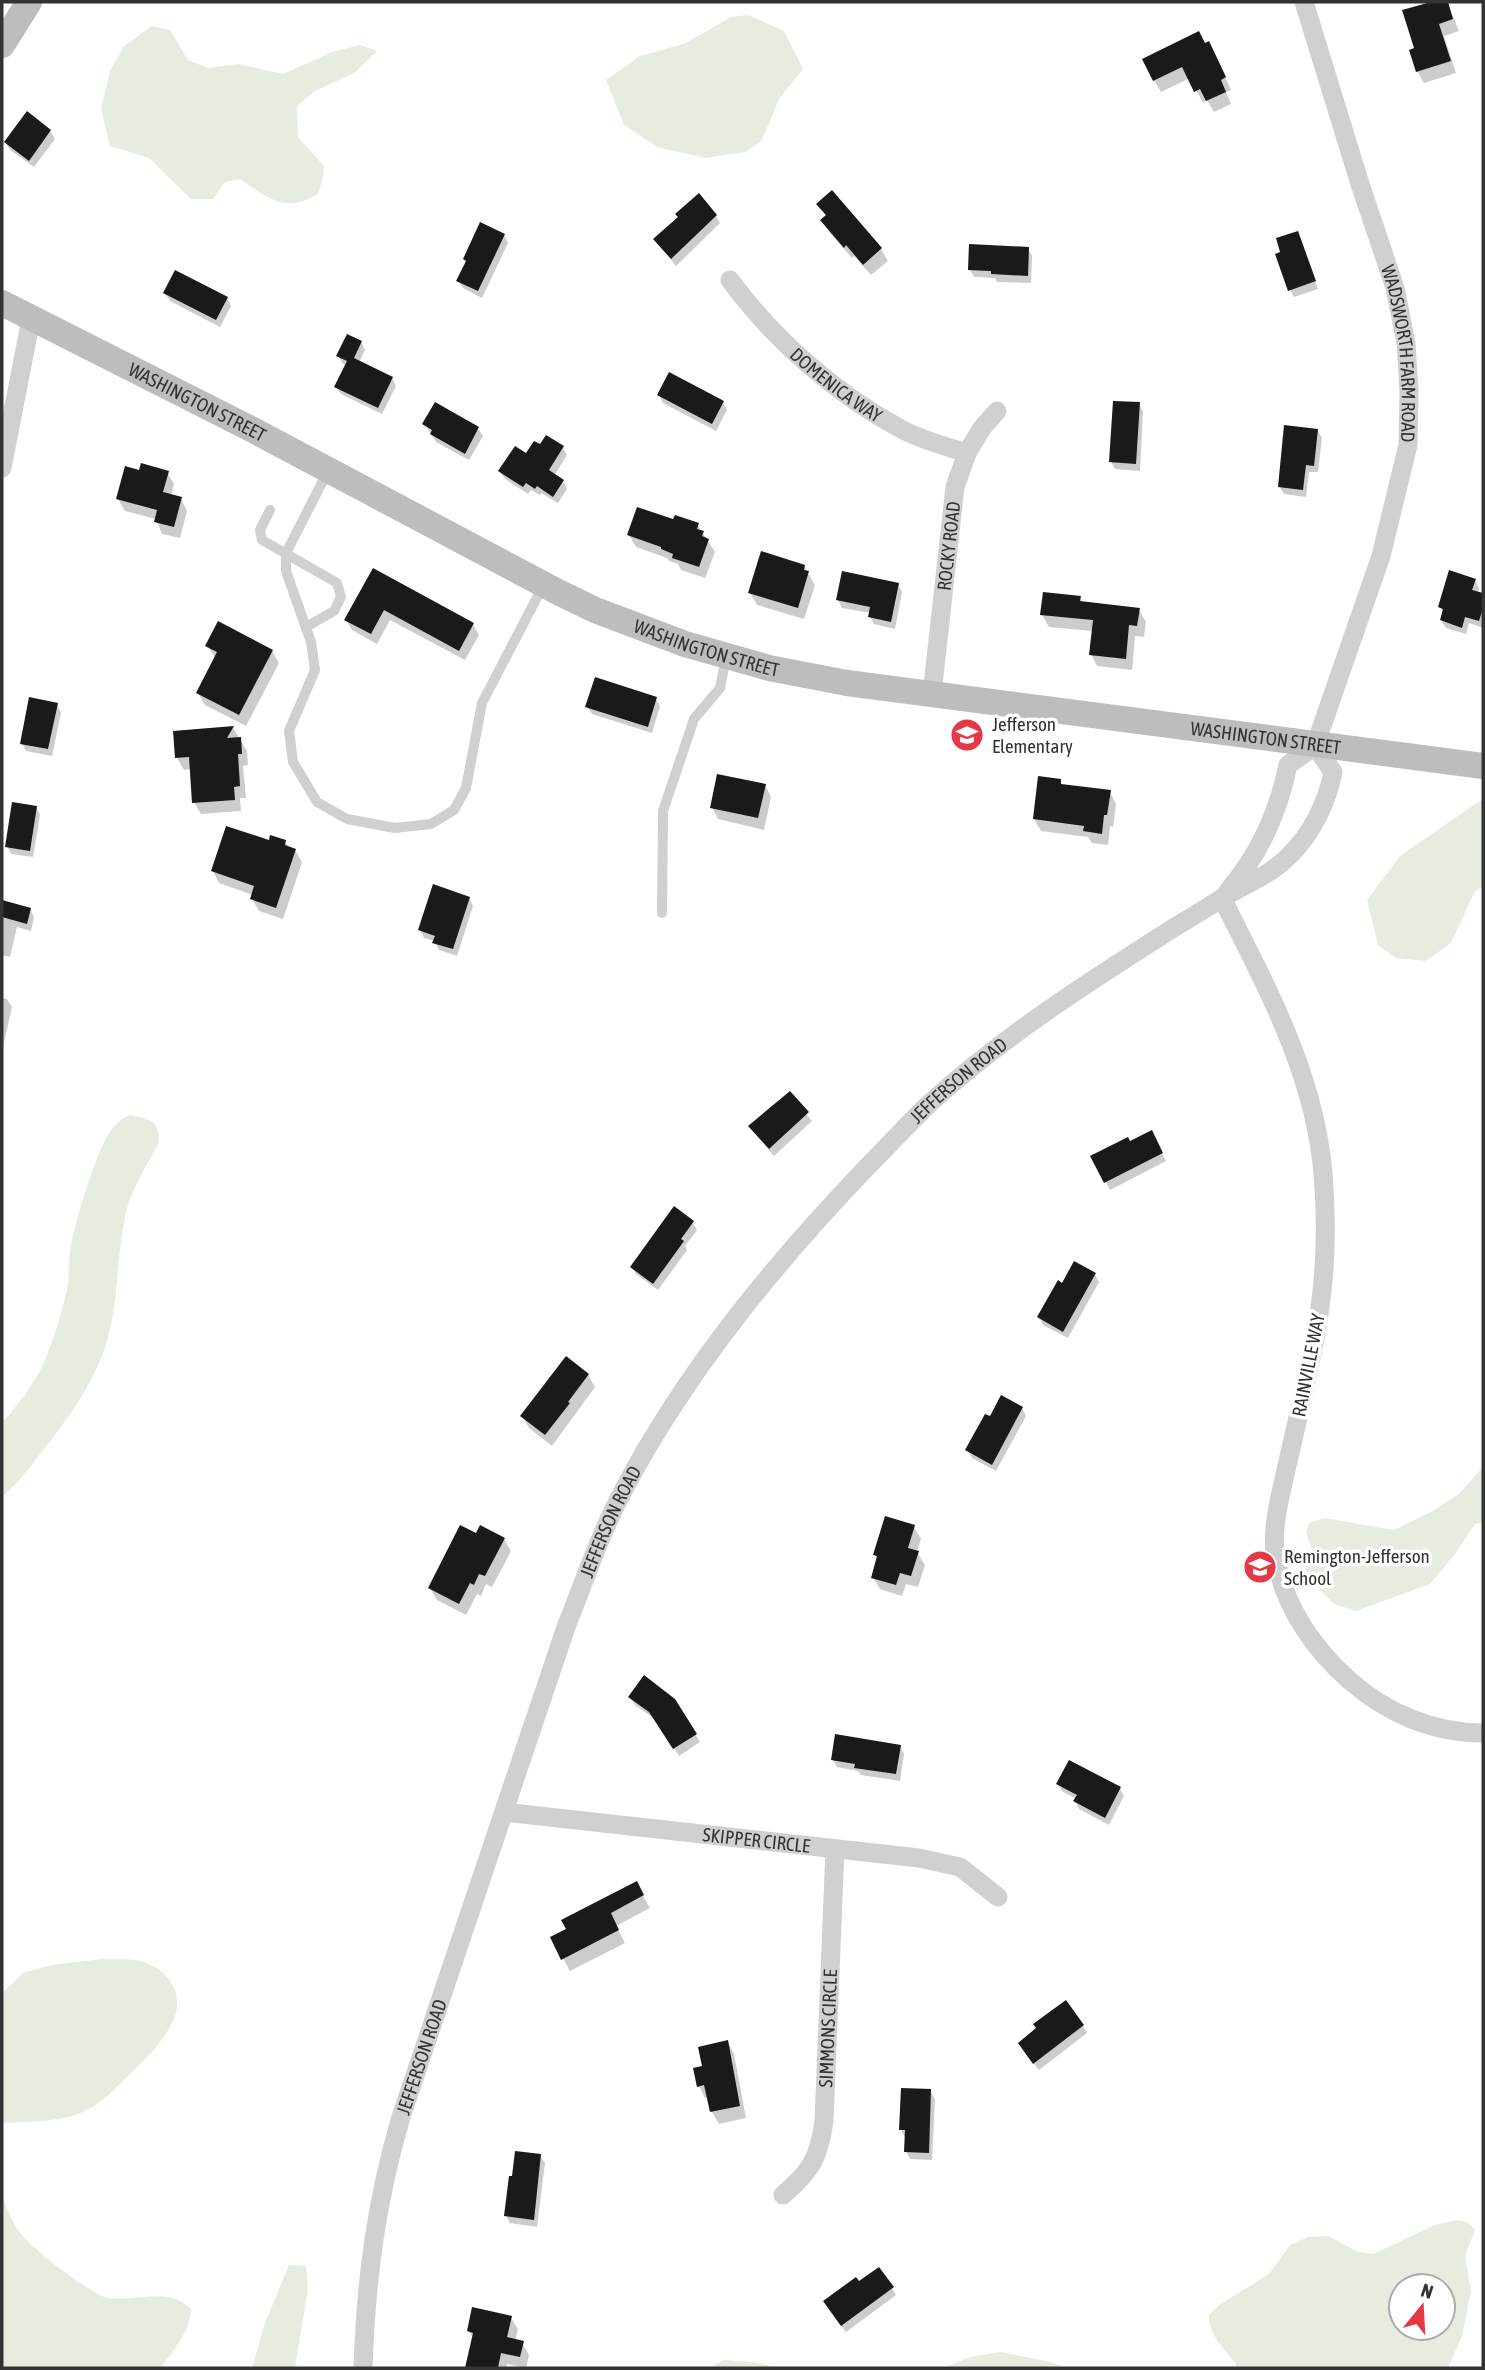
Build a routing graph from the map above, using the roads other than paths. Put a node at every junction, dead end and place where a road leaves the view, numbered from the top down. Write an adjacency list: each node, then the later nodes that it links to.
1 (29, 2): 3 (main road)
2 (1304, 2): 17 (street, WADSWORTH FARM ROAD)
3 (2, 45)
4 (730, 280): 8 (street, DOMENICA WAY)
5 (2, 303): 6 (main road, WASHINGTON STREET)
6 (31, 319): 9 (street); 10 (main road, WASHINGTON STREET)
7 (997, 411): 8 (street, ROCKY ROAD)
8 (967, 453): 16 (street, ROCKY ROAD)
9 (2, 468)
10 (329, 471): 12 (lane); 13 (main road, WASHINGTON STREET)
11 (270, 510): 12 (lane)
12 (286, 553): 14 (lane); 14 (lane)
13 (543, 585): 14 (lane); 15 (main road, WASHINGTON STREET)
14 (306, 627)
15 (726, 656): 16 (main road, WASHINGTON STREET); 20 (lane)
16 (932, 694): 17 (main road, WASHINGTON STREET)
17 (1314, 746): 18 (main road, WASHINGTON STREET); 19 (street, JEFFERSON ROAD); 19 (street, JEFFERSON ROAD)
18 (1483, 766)
19 (1222, 898): 21 (street, RAINVILLE WAY); 22 (street, JEFFERSON ROAD)
20 (662, 913)
21 (1483, 1733)
22 (503, 1812): 23 (street, SKIPPER CIRCLE); 26 (street, JEFFERSON ROAD)
23 (835, 1849): 24 (street, SKIPPER CIRCLE); 25 (street, SIMMONS CIRCLE)
24 (998, 1897)
25 (783, 2195)
26 (363, 2368)

